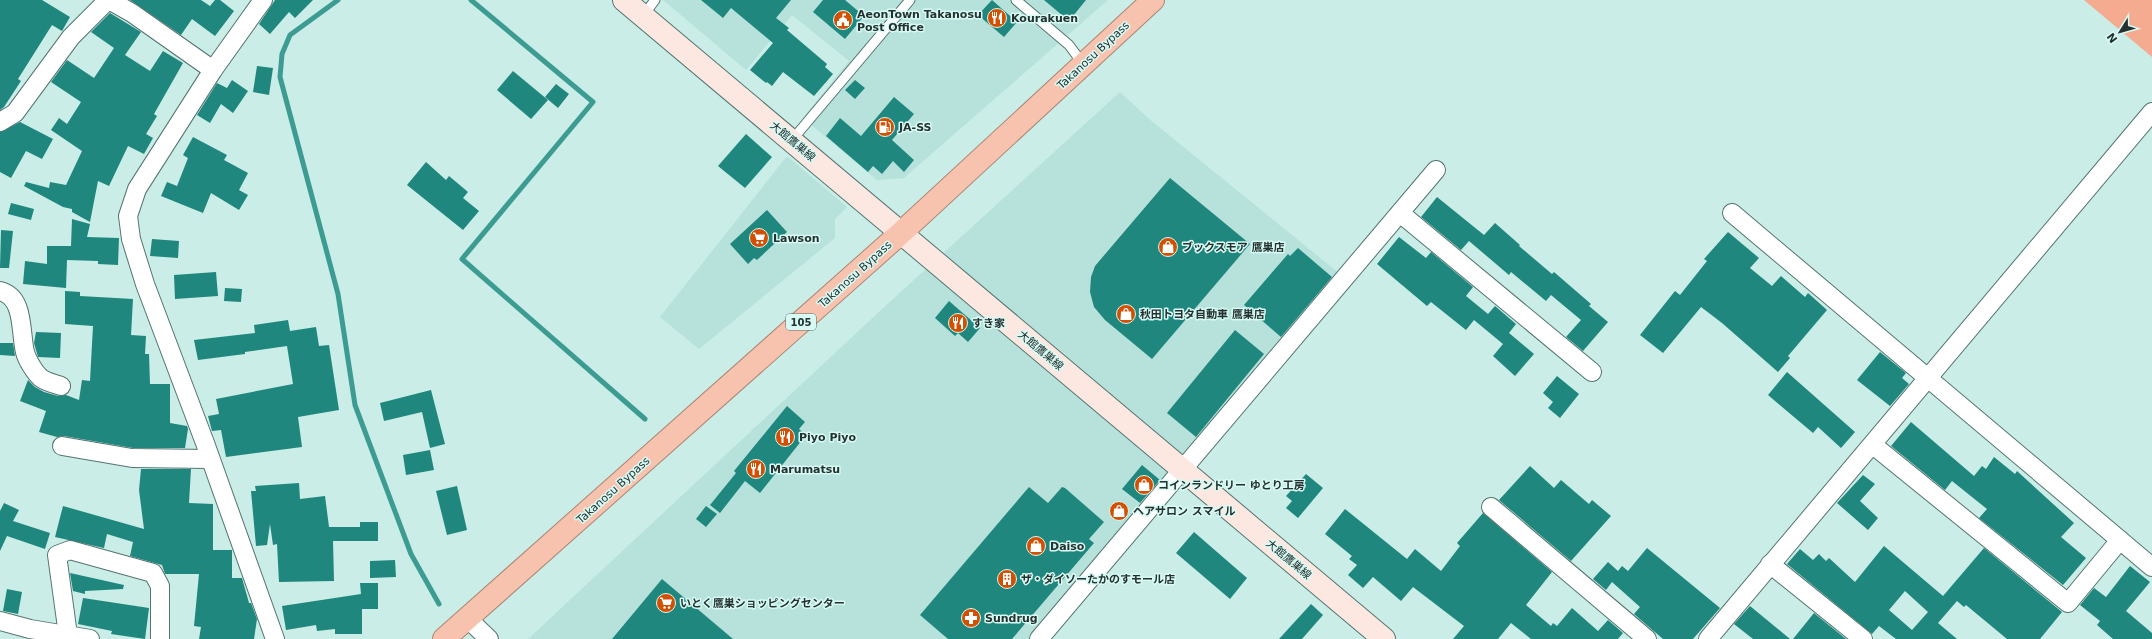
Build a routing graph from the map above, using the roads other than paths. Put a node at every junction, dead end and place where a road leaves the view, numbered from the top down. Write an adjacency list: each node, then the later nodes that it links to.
1 (109, 0): 9 (street); 11 (street)
2 (263, 0): 9 (street)
3 (624, 0): 7 (main road, 大館鷹巣線)
4 (910, 0): 12 (lane)
5 (1016, 0): 8 (lane)
6 (1153, 0): 8 (highway, Takanosu Bypass / 105)
7 (649, 8): 12 (main road, 大館鷹巣線)
8 (1083, 64): 16 (highway, Takanosu Bypass / 105)
9 (213, 70): 23 (street)
10 (2152, 112): 19 (street)
11 (0, 122)
12 (792, 140): 16 (main road, 大館鷹巣線)
13 (1436, 170): 14 (street)
14 (1400, 213): 18 (street); 24 (street)
15 (1732, 213): 19 (street)
16 (902, 232): 24 (main road, 大館鷹巣線); 29 (highway, Takanosu Bypass / 105)
17 (0, 291): 20 (street)
18 (1592, 372)
19 (1928, 379): 21 (street); 26 (street)
20 (61, 386)
21 (1872, 445): 26 (street); 27 (street)
22 (62, 446): 23 (street)
23 (210, 459): 35 (street)
24 (1183, 470): 38 (street); 39 (main road, 大館鷹巣線)
25 (1491, 507): 40 (street)
26 (2120, 540): 28 (street)
27 (1770, 564): 32 (street); 41 (street)
28 (2152, 567)
29 (468, 619): 36 (highway, Takanosu Bypass / 105); 37 (street)
30 (0, 621): 31 (street)
31 (68, 635): 33 (street); 34 (street)
32 (1712, 637)
33 (90, 639)
34 (160, 639)
35 (275, 639)
36 (444, 639)
37 (489, 639)
38 (1039, 639)
39 (1384, 639)
40 (1646, 639)
41 (1863, 639)

